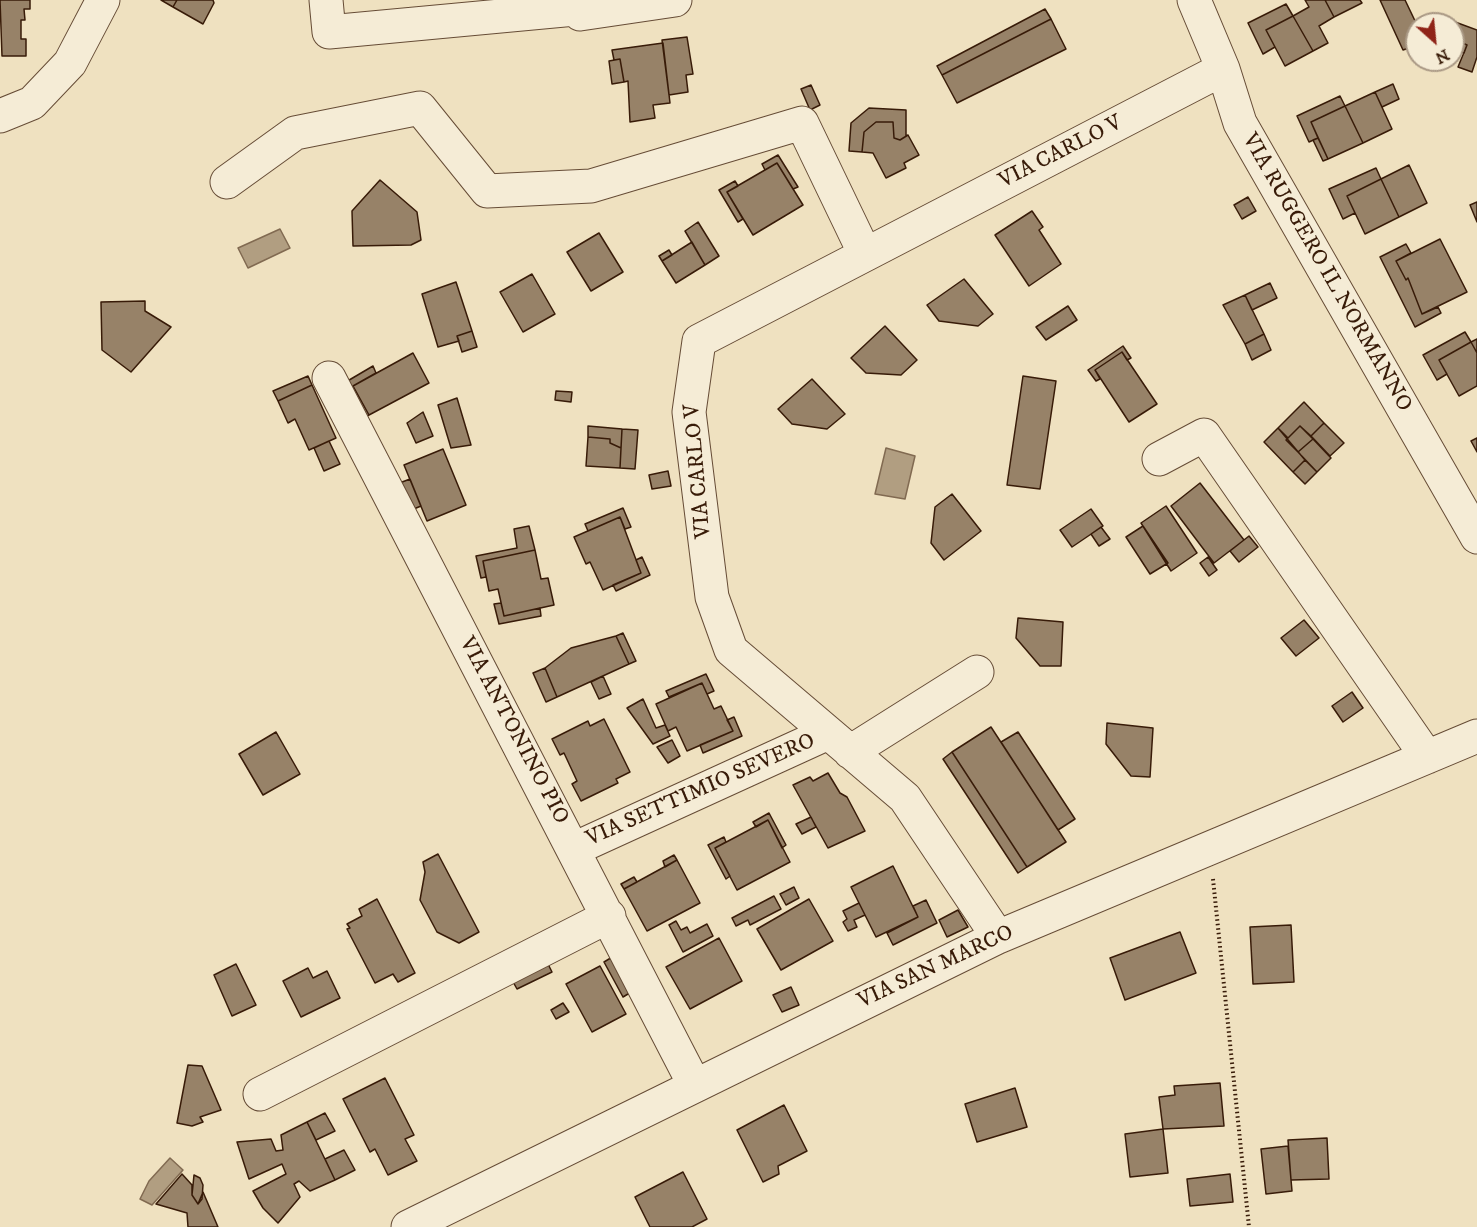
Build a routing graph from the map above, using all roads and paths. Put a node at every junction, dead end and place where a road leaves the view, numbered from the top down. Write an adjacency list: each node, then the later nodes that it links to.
1 (103, 0): 7 (street)
2 (326, 0): 5 (street)
3 (675, 0): 5 (street)
4 (1194, 0): 6 (street, VIA RUGGERO IL NORMANNO)
5 (570, 5)
6 (1223, 69): 9 (street, VIA CARLO V); 12 (street, VIA RUGGERO IL NORMANNO)
7 (0, 116)
8 (227, 182): 9 (street)
9 (865, 254): 15 (street, VIA CARLO V)
10 (329, 378): 17 (street, VIA ANTONINO PIO)
11 (1159, 459): 16 (street)
12 (1477, 537)
13 (977, 672): 15 (street, VIA SETTIMIO SEVERO)
14 (1477, 736): 16 (street, VIA SAN MARCO)
15 (839, 743): 17 (street, VIA SETTIMIO SEVERO); 20 (street, VIA CARLO V)
16 (1427, 757): 18 (street, VIA SAN MARCO)
17 (574, 849): 19 (street, VIA ANTONINO PIO)
18 (1210, 849): 20 (street, VIA SAN MARCO); 24 (path)
19 (609, 916): 21 (street, VIA ANTONINO PIO); 22 (street)
20 (998, 937): 21 (street, VIA SAN MARCO)
21 (694, 1084): 23 (street, VIA SAN MARCO)
22 (260, 1094)
23 (408, 1227)
24 (1249, 1227)

